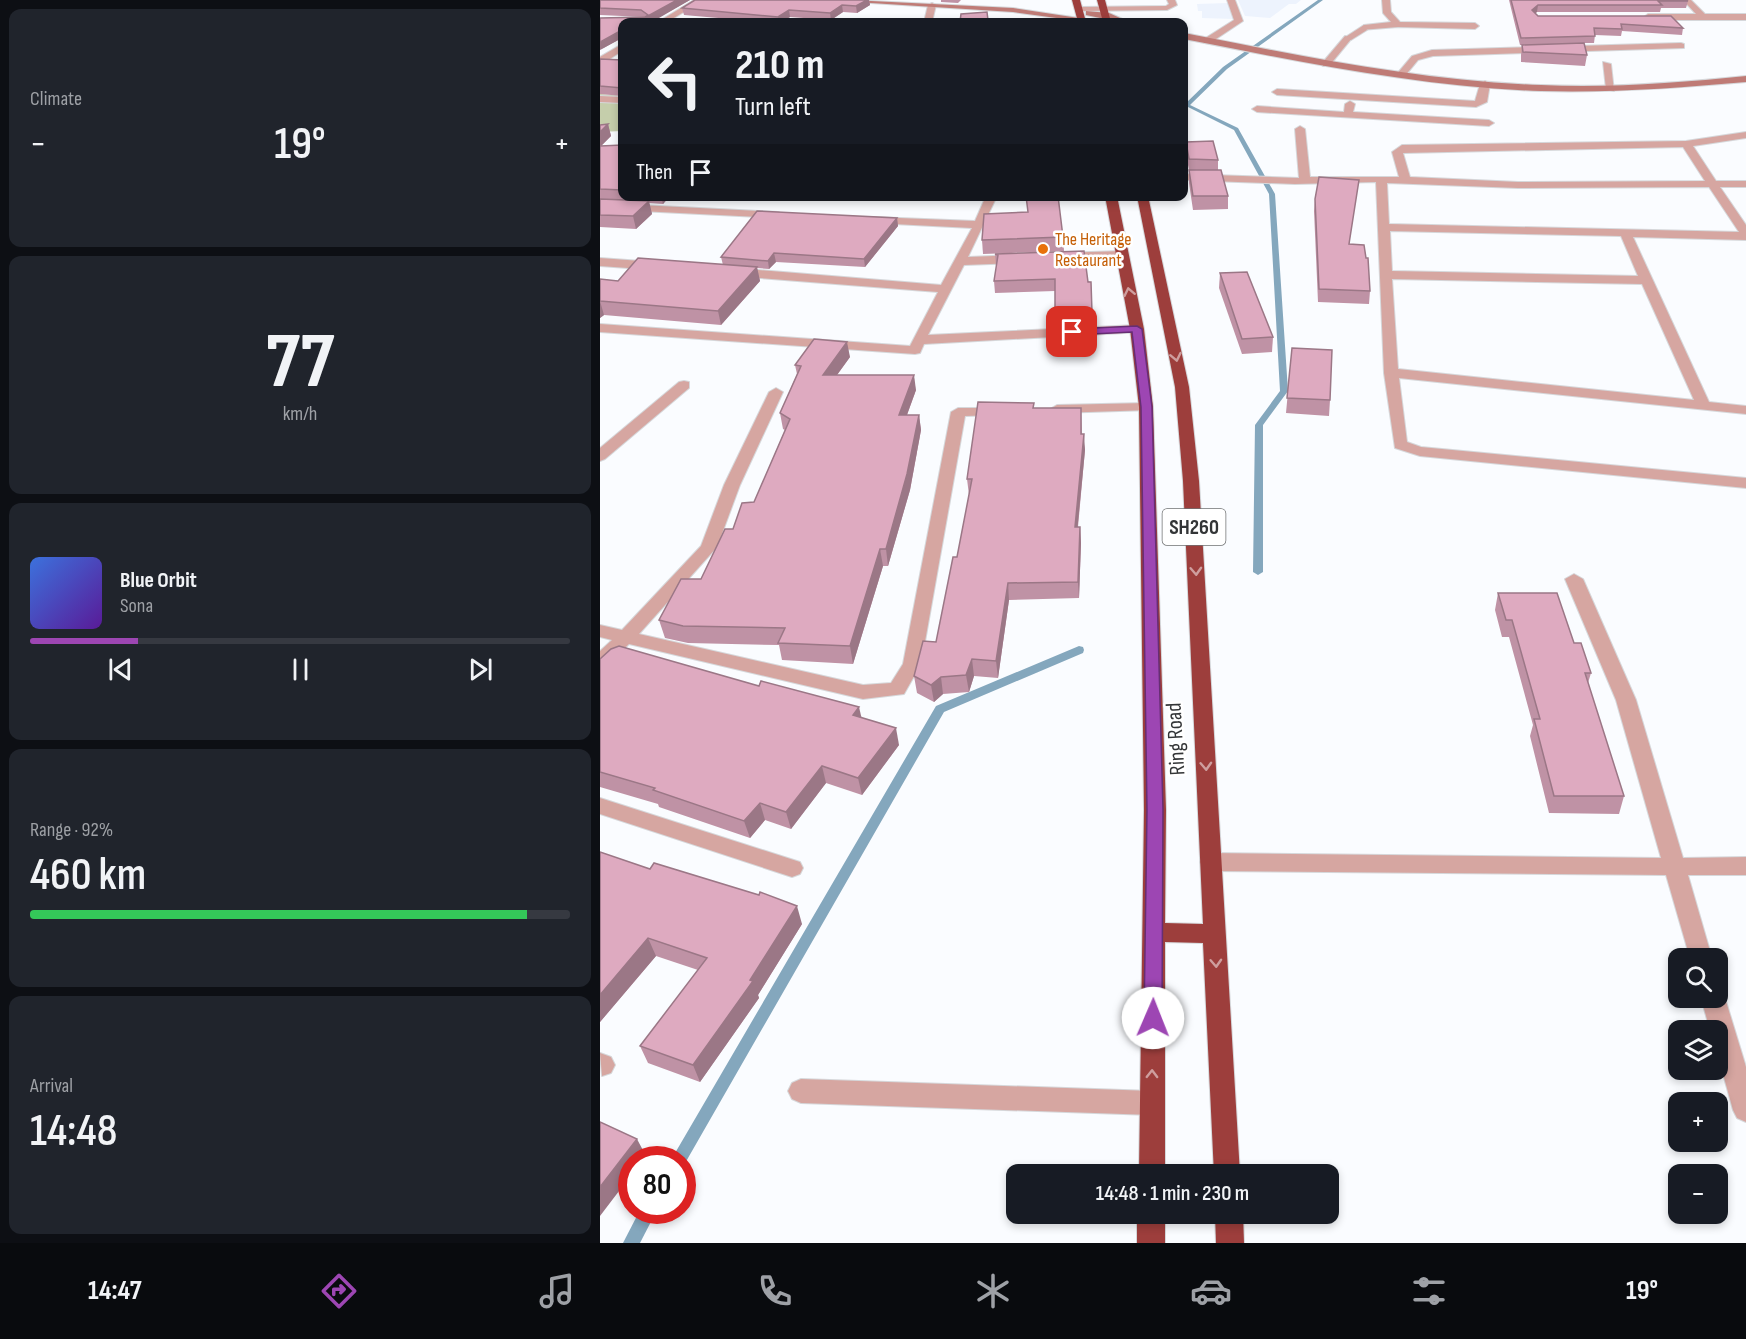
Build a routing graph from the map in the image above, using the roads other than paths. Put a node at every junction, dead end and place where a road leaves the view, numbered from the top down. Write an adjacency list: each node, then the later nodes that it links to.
1 (700, 0): 16 (street)
2 (855, 0): 9 (street)
3 (968, 0): 10 (street)
4 (1028, 0): 10 (street)
5 (1171, 0): 12 (street)
6 (1231, 0): 22 (street)
7 (1386, 0): 19 (street)
8 (1687, 0): 14 (street)
9 (932, 5): 10 (street); 17 (street)
10 (1006, 8): 11 (street); 18 (street)
11 (1080, 13): 12 (street); 12 (street)
12 (1104, 14)
13 (1632, 17): 14 (street)
14 (1703, 17): 15 (street)
15 (1746, 17)
16 (669, 18)
17 (929, 18)
18 (1034, 18)
19 (1398, 24): 20 (street); 27 (street)
20 (1475, 26)
21 (1188, 37): 22 (street)
22 (1207, 41): 27 (street)
23 (1681, 46): 29 (street)
24 (618, 49): 25 (street)
25 (601, 59): 26 (street)
26 (618, 61)
27 (1326, 64): 29 (street)
28 (1606, 64): 32 (street)
29 (1401, 75): 31 (street)
30 (1746, 79): 32 (street)
31 (1485, 84): 32 (street); 34 (street)
32 (1611, 89)
33 (1277, 92): 34 (street)
34 (1352, 97): 38 (street)
35 (600, 99): 36 (street)
36 (618, 100)
37 (1257, 109): 38 (street)
38 (1348, 115): 39 (street)
39 (1489, 123)
40 (1300, 129): 46 (street)
41 (1746, 135): 42 (street)
42 (1686, 144): 45 (street); 47 (street)
43 (1188, 177): 46 (street)
44 (1382, 179): 45 (street); 46 (street); 56 (street)
45 (1406, 180): 47 (street)
46 (1300, 181)
47 (1716, 184): 48 (street); 58 (street)
48 (1746, 184)
49 (990, 201): 55 (street)
50 (1112, 201): 59 (highway, Ring Road / SH260)
51 (1143, 201): 85 (highway, Ring Road / SH260, one-way to 85)
52 (600, 206): 53 (street)
53 (790, 216)
54 (861, 219): 55 (street)
55 (979, 225): 60 (street)
56 (1384, 227): 57 (street); 64 (street)
57 (1626, 235): 58 (street); 65 (street)
58 (1746, 235)
59 (1122, 255): 60 (street); 68 (highway, Ring Road / SH260, one-way to 59)
60 (962, 261): 66 (street)
61 (600, 262): 62 (street)
62 (671, 267)
63 (719, 271): 66 (street)
64 (1386, 274): 65 (street); 70 (street)
65 (1647, 280): 73 (street)
66 (944, 289): 69 (street)
67 (600, 328): 69 (street)
68 (1137, 329): 69 (street); 74 (highway, Ring Road / SH260)
69 (919, 340)
70 (1391, 374): 73 (street); 79 (street)
71 (684, 385): 78 (street)
72 (776, 392): 82 (street)
73 (1703, 405): 77 (street)
74 (1146, 407): 76 (street); 89 (highway, Ring Road / SH260)
75 (1017, 410): 82 (street)
76 (1041, 410)
77 (1746, 410)
78 (600, 456)
79 (1746, 483)
80 (1574, 579): 87 (street)
81 (600, 631): 82 (street)
82 (625, 638): 83 (street)
83 (600, 662)
84 (600, 806): 88 (street)
85 (1211, 862): 87 (street); 90 (highway, Ring Road / SH260)
86 (1746, 866): 87 (street)
87 (1674, 867): 91 (street)
88 (792, 868)
89 (1154, 932): 90 (highway); 94 (highway, Ring Road / SH260, one-way to 89)
90 (1215, 934): 97 (highway, Ring Road / SH260, one-way to 97)
91 (1698, 948)
92 (1716, 1008): 95 (street)
93 (801, 1091): 94 (street)
94 (1152, 1103): 96 (highway, Ring Road / SH260)
95 (1746, 1110)
96 (1152, 1164)
97 (1226, 1164)
98 (1151, 1224): 100 (highway)
99 (1229, 1224): 101 (highway)
100 (1151, 1243)
101 (1230, 1243)

